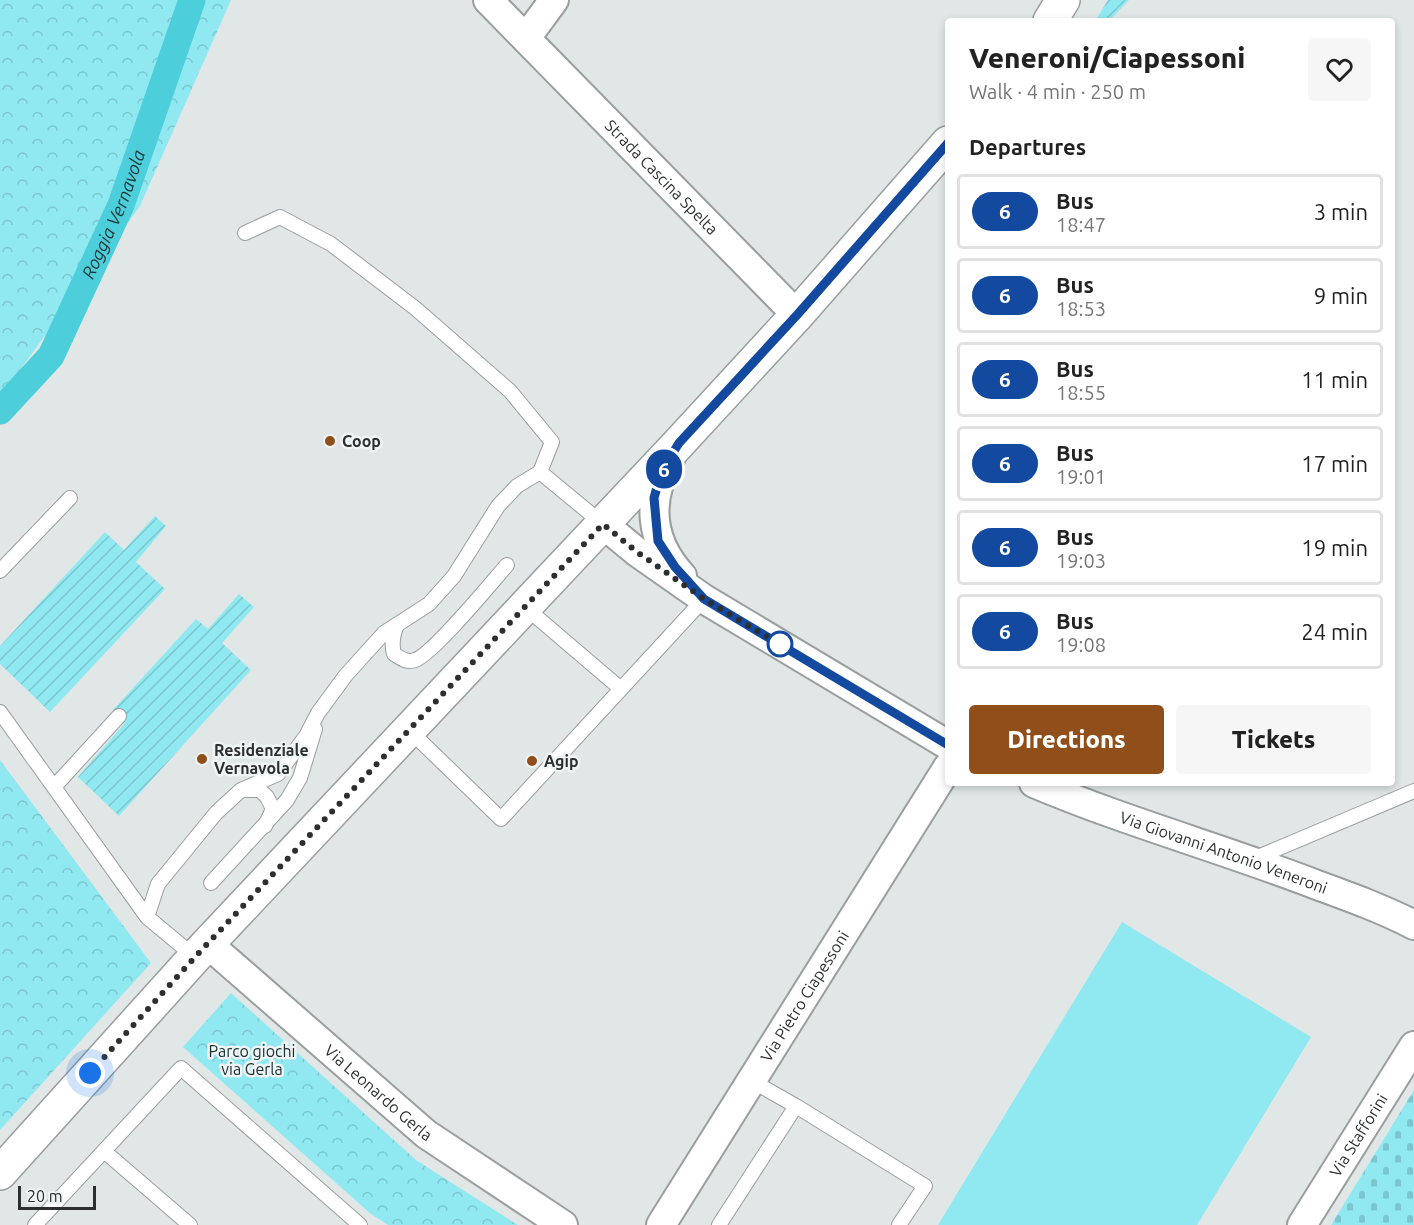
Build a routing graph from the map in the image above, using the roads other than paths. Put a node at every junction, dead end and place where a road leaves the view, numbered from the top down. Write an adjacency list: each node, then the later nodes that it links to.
1 (488, 0): 5 (street, Strada Cascina Spelta)
2 (554, 0): 5 (street)
3 (1063, 0): 4 (street)
4 (1052, 18)
5 (526, 38): 8 (street, Strada Cascina Spelta)
6 (945, 146): 8 (street)
7 (245, 233): 10 (lane)
8 (797, 315): 9 (street)
9 (679, 443): 12 (street); 15 (street)
10 (540, 472): 12 (lane); 17 (lane)
11 (70, 498): 14 (lane)
12 (603, 524): 15 (street); 16 (street)
13 (507, 565): 17 (lane)
14 (0, 572)
15 (704, 599): 18 (lane); 23 (street)
16 (525, 607): 18 (lane); 22 (street)
17 (397, 625): 20 (lane)
18 (621, 690): 22 (lane)
19 (0, 712): 26 (lane)
20 (318, 713): 27 (lane); 29 (lane)
21 (119, 716): 26 (lane)
22 (410, 731): 34 (street)
23 (945, 743)
24 (945, 772): 36 (street, Via Pietro Ciapessoni)
25 (1041, 786): 30 (street, Via Giovanni Antonio Veneroni)
26 (54, 787): 32 (lane)
27 (241, 790): 29 (lane); 32 (lane)
28 (1414, 791): 30 (lane)
29 (265, 826): 31 (lane)
30 (1251, 860): 33 (street, Via Giovanni Antonio Veneroni)
31 (211, 883)
32 (147, 917): 34 (lane)
33 (1414, 925)
34 (202, 951): 39 (street); 43 (street, Via Leonardo Gerla)
35 (1414, 1046): 47 (street, Via Stafforini)
36 (752, 1081): 37 (lane); 44 (street, Via Pietro Ciapessoni)
37 (795, 1106): 45 (lane); 46 (lane)
38 (104, 1151): 40 (lane); 41 (lane); 42 (lane)
39 (0, 1173)
40 (35, 1225)
41 (190, 1225)
42 (360, 1225)
43 (563, 1225)
44 (662, 1225)
45 (719, 1225)
46 (899, 1225)
47 (1302, 1225)

